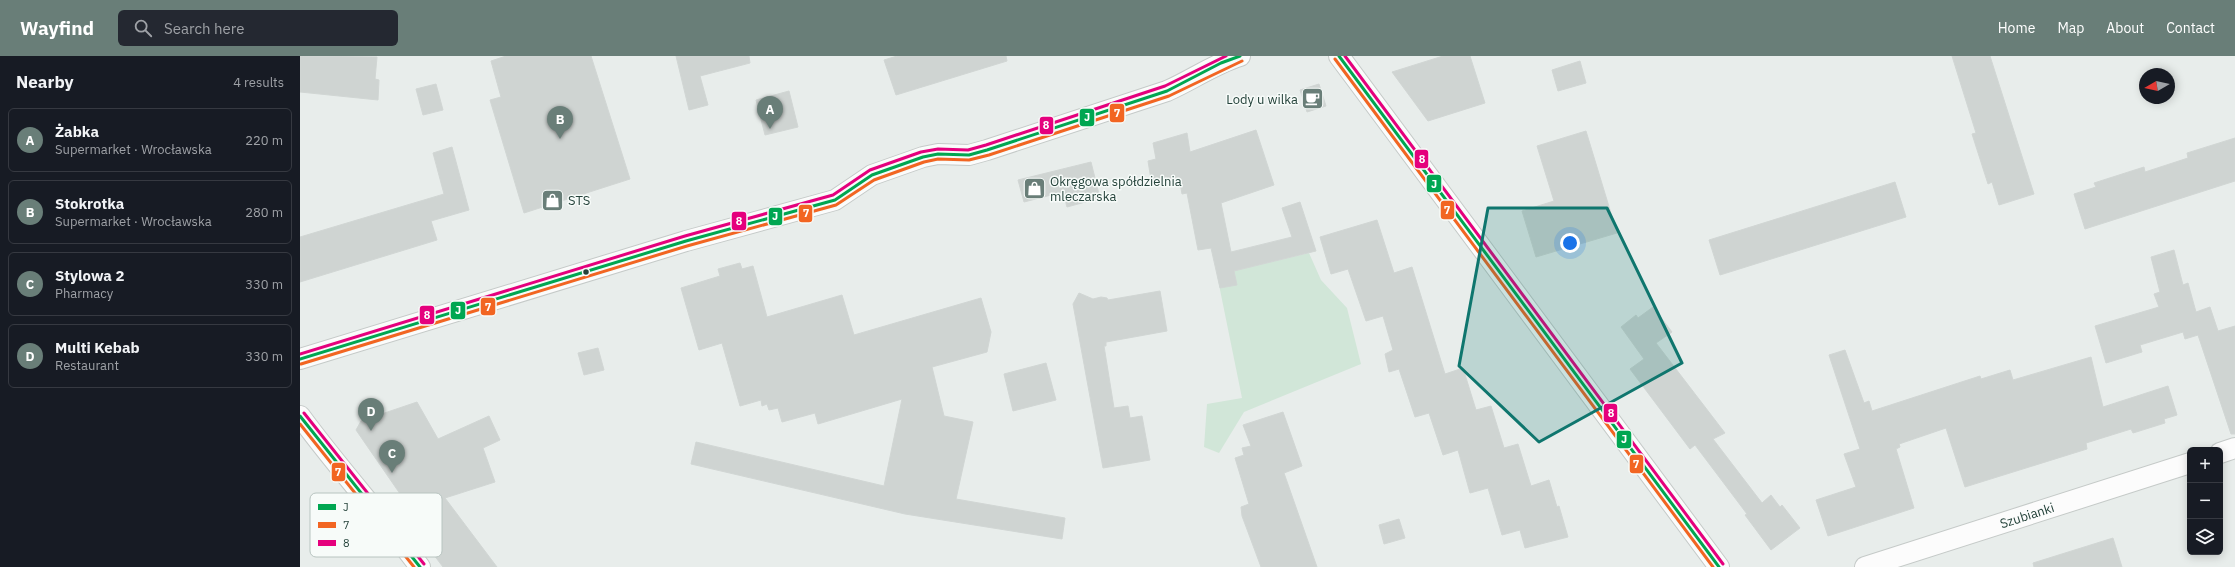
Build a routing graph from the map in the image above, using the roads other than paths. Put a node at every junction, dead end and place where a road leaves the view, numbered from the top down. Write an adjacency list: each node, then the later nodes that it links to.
1 (1240, 56): 3 (street)
2 (1339, 56): 11 (street)
3 (300, 359)
4 (300, 416): 8 (street)
5 (2235, 448): 6 (street)
6 (2223, 452)
7 (2187, 464): 12 (street, Szubianki)
8 (360, 493)
9 (412, 557): 10 (street)
10 (420, 567)
11 (1719, 567)
12 (1864, 567)

